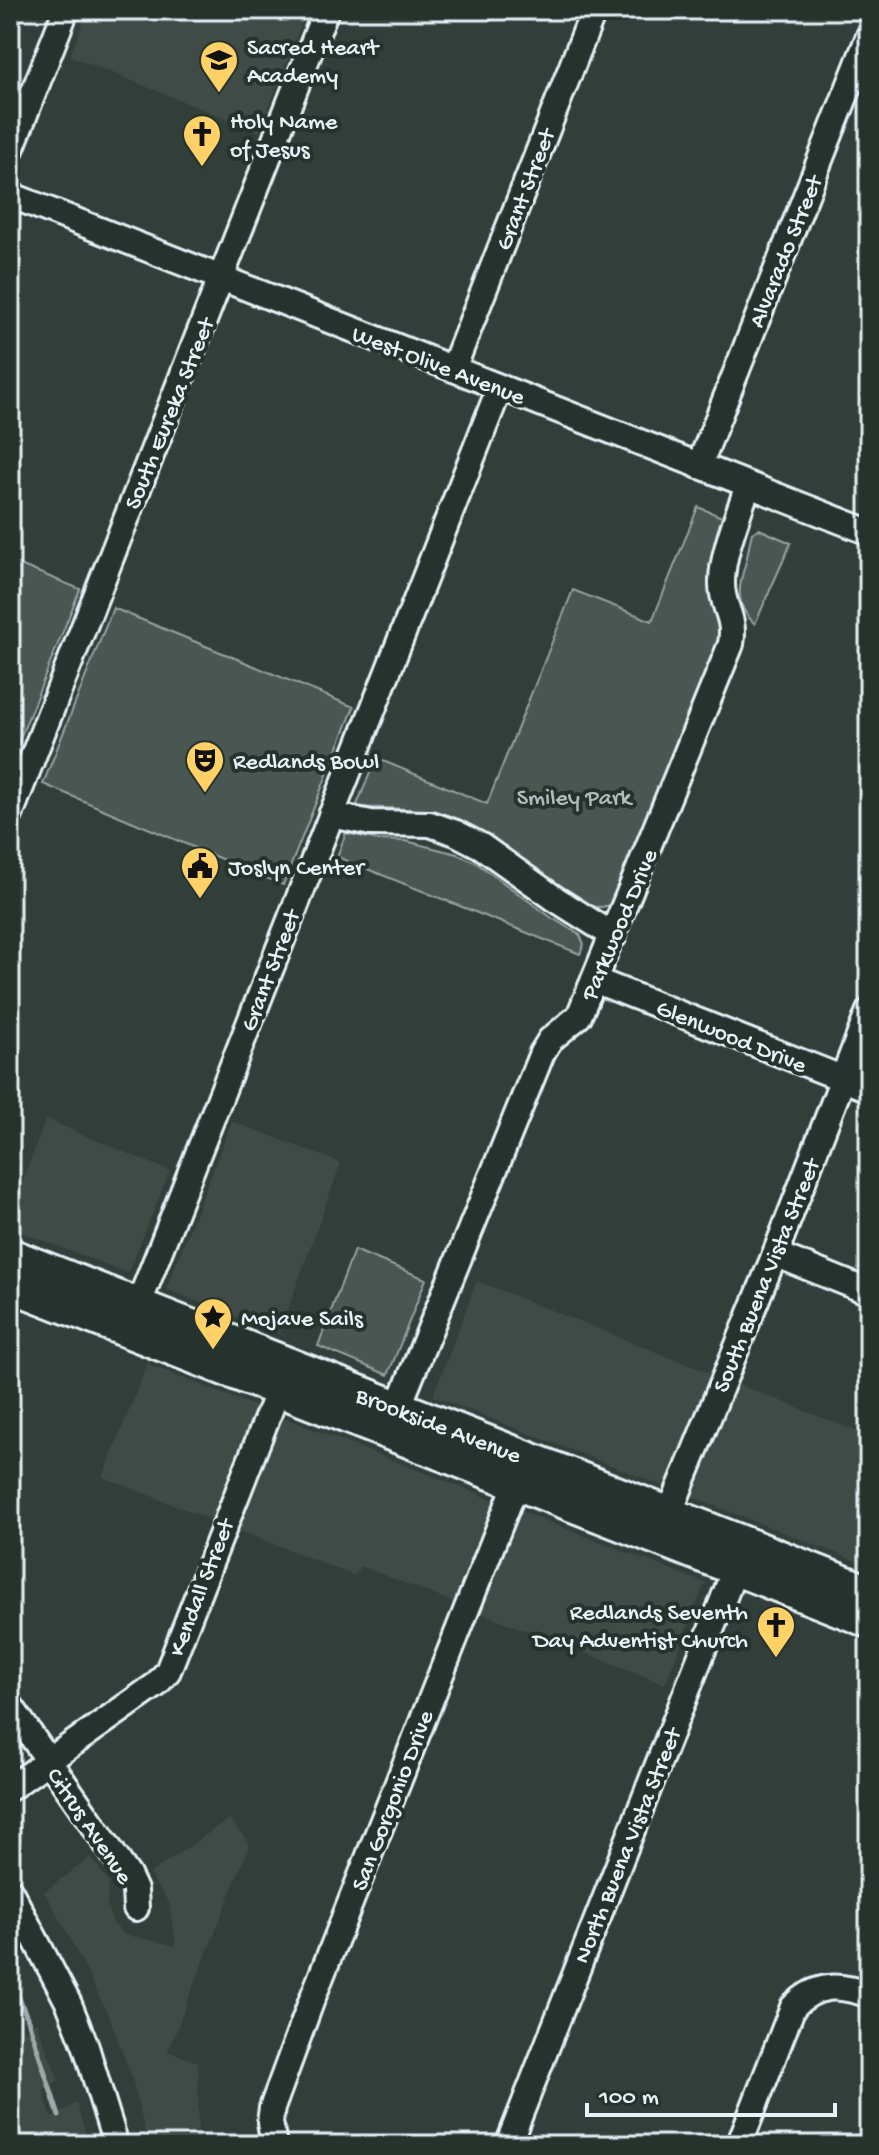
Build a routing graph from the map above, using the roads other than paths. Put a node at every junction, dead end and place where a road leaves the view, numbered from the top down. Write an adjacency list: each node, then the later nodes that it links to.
1 (66, 10): 5 (street)
2 (326, 10): 7 (street, South Eureka Street)
3 (594, 10): 8 (street, Grant Street)
4 (869, 36): 10 (street, Alvarado Street)
5 (10, 152)
6 (10, 195): 7 (street, West Olive Avenue)
7 (220, 278): 8 (street, West Olive Avenue); 13 (street, South Eureka Street)
8 (453, 369): 9 (street, West Olive Avenue)
9 (500, 387): 10 (street, West Olive Avenue); 14 (street, Grant Street)
10 (699, 466): 11 (street, West Olive Avenue)
11 (748, 485): 12 (street, West Olive Avenue); 15 (street, Parkwood Drive)
12 (869, 532)
13 (10, 815)
14 (331, 815): 15 (street); 24 (street, Grant Street)
15 (614, 936): 16 (street, Parkwood Drive)
16 (594, 980): 18 (street, Glenwood Drive); 26 (street, Parkwood Drive)
17 (869, 1011): 18 (street, South Buena Vista Street)
18 (843, 1079): 19 (street, Glenwood Drive); 20 (street, South Buena Vista Street)
19 (869, 1089)
20 (775, 1254): 23 (street); 28 (street, South Buena Vista Street)
21 (10, 1255): 24 (main road, Brookside Avenue)
22 (10, 1285): 24 (main road, Brookside Avenue)
23 (869, 1292)
24 (133, 1318): 25 (main road, Brookside Avenue)
25 (283, 1377): 26 (main road, Brookside Avenue); 33 (street, Kendall Street)
26 (394, 1420): 27 (main road, Brookside Avenue)
27 (521, 1471): 28 (main road, Brookside Avenue); 39 (street, San Gorgonio Drive)
28 (664, 1526): 29 (main road, Brookside Avenue)
29 (741, 1556): 30 (main road, Brookside Avenue); 31 (main road, Brookside Avenue); 40 (street, North Buena Vista Street)
30 (869, 1592)
31 (869, 1621)
32 (10, 1705): 33 (street, Citrus Avenue)
33 (49, 1761): 34 (street, Kendall Street); 36 (street, Citrus Avenue)
34 (10, 1788)
35 (10, 1891): 38 (street)
36 (136, 1908)
37 (859, 1991): 41 (street)
38 (116, 2145)
39 (274, 2145)
40 (508, 2145)
41 (739, 2145)

